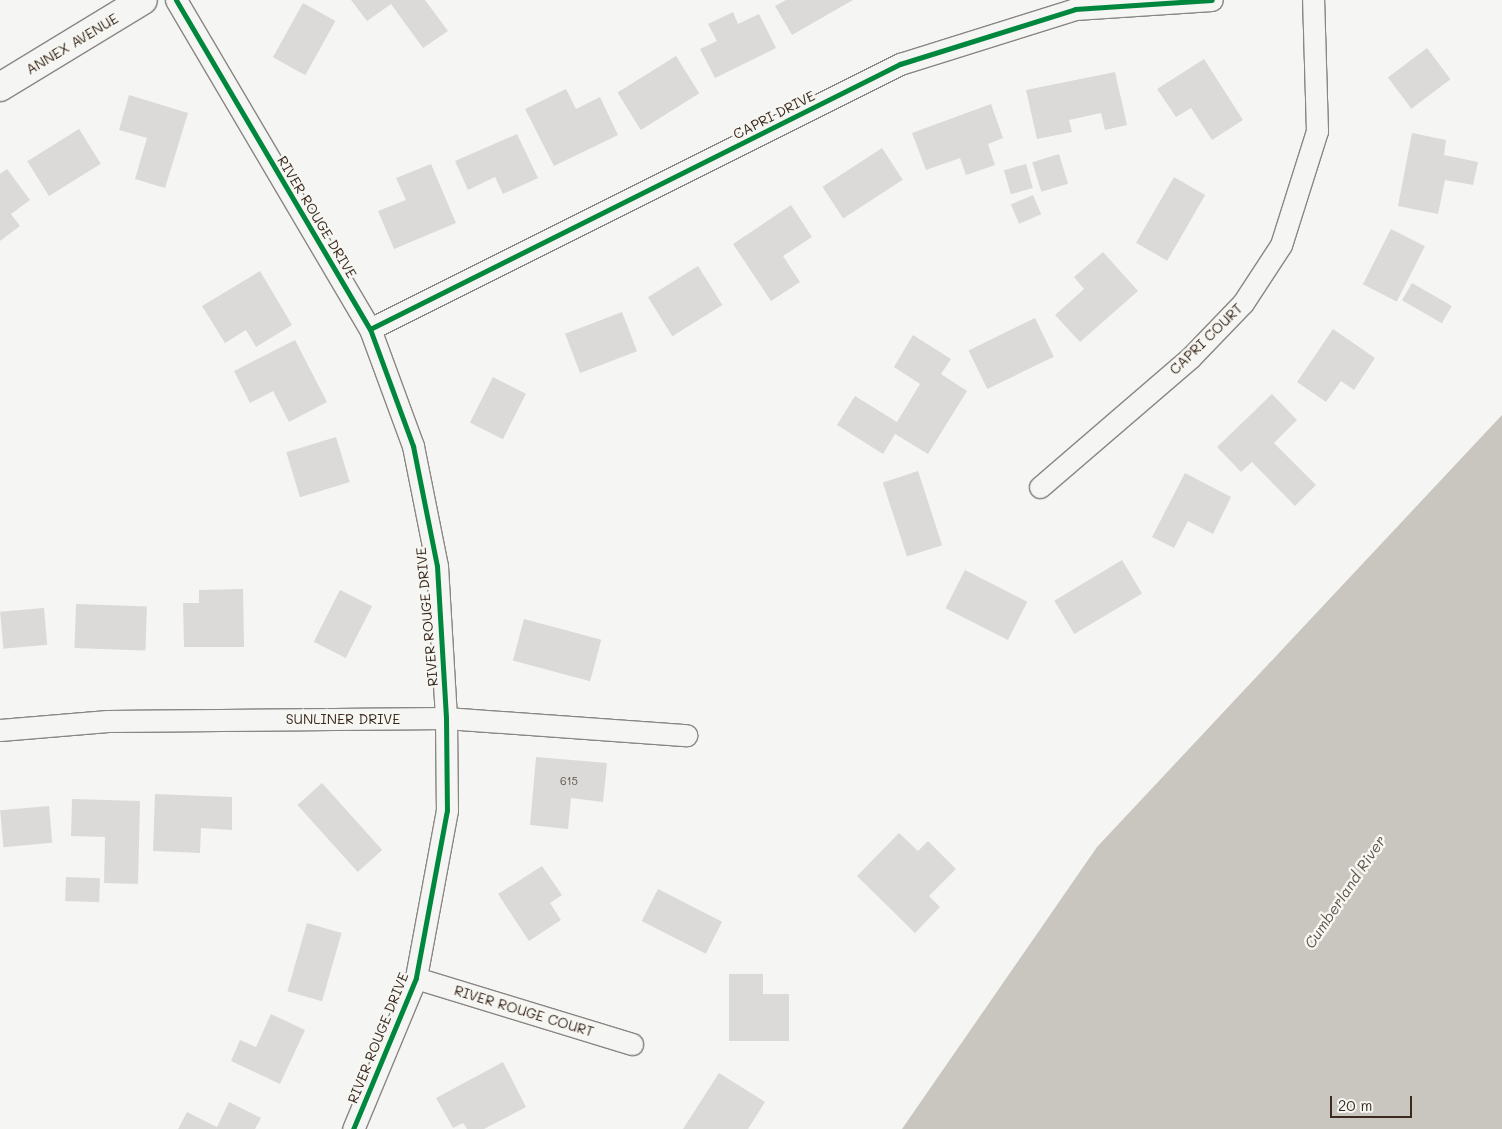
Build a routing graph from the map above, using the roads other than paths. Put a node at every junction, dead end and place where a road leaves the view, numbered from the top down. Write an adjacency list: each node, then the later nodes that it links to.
1 (143, 0): 5 (street, ANNEX AVENUE)
2 (176, 0): 6 (street, RIVER ROUGE DRIVE)
3 (1212, 0): 6 (street, CAPRI DRIVE)
4 (1313, 0): 7 (street, CAPRI COURT)
5 (0, 88)
6 (370, 329): 8 (street, RIVER ROUGE DRIVE)
7 (1040, 487)
8 (446, 718): 9 (street, SUNLINER DRIVE); 10 (street, SUNLINER DRIVE); 11 (street, RIVER ROUGE DRIVE)
9 (0, 730)
10 (686, 735)
11 (416, 978): 12 (street, RIVER ROUGE COURT); 13 (street, RIVER ROUGE DRIVE)
12 (632, 1044)
13 (353, 1129)

